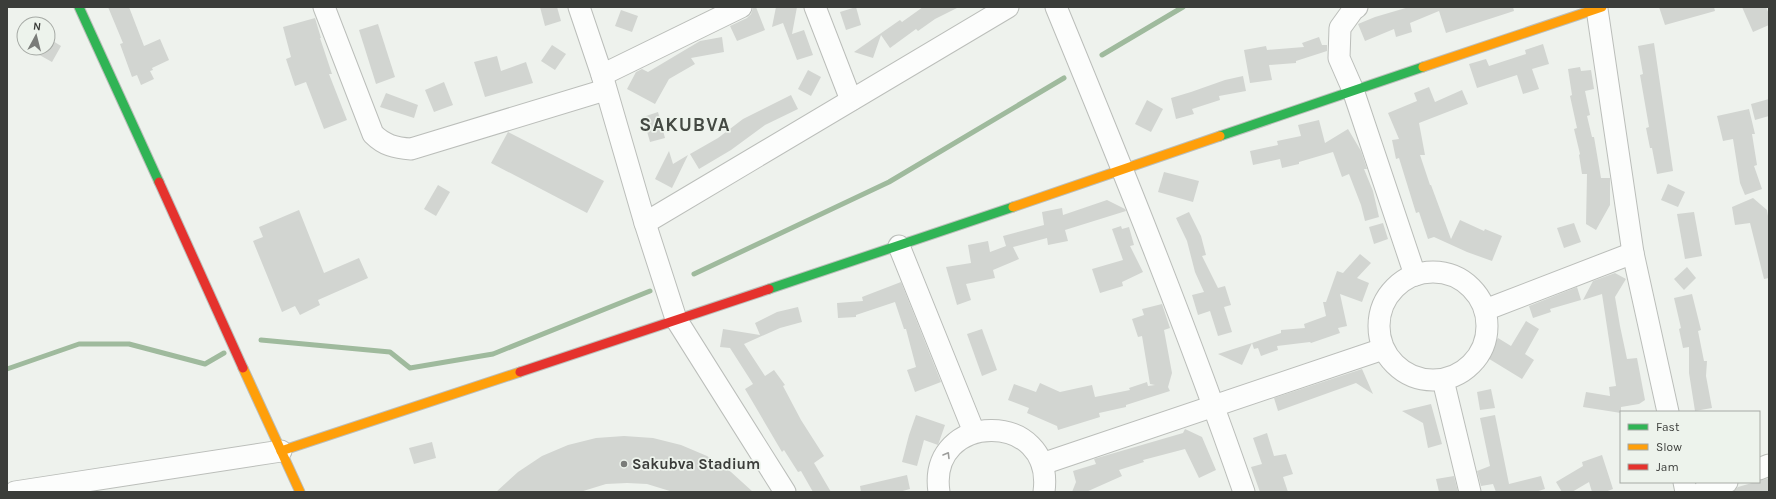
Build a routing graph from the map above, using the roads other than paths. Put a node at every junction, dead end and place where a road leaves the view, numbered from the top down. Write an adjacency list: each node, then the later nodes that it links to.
1 (78, 7): 25 (street)
2 (324, 7): 10 (street)
3 (579, 7): 10 (street)
4 (741, 7): 10 (street)
5 (815, 7): 12 (street)
6 (1008, 7): 12 (street)
7 (1056, 7): 13 (street)
8 (1358, 7): 11 (street)
9 (1599, 8): 11 (street); 16 (street)
10 (604, 82): 14 (street)
11 (1353, 90): 13 (street); 17 (street)
12 (851, 100): 14 (street)
13 (1123, 170): 15 (street); 22 (street)
14 (645, 223): 19 (street)
15 (899, 246): 19 (street); 24 (street)
16 (1633, 253): 18 (street); 23 (street)
17 (1415, 275): 18 (street); 20 (street)
18 (1485, 310): 21 (street)
19 (676, 319): 25 (street); 31 (street)
20 (1383, 349): 21 (street); 22 (street)
21 (1443, 380): 35 (street)
22 (1214, 405): 26 (street); 34 (street)
23 (1668, 411)
24 (974, 432): 26 (street); 32 (street, one-way to 24)
25 (281, 451): 29 (street); 30 (street)
26 (1042, 464): 33 (street)
27 (1724, 483): 36 (street)
28 (15, 492): 29 (street)
29 (18, 492)
30 (300, 492)
31 (785, 492)
32 (939, 492)
33 (1044, 492)
34 (1244, 492)
35 (1470, 492)
36 (1702, 492)

